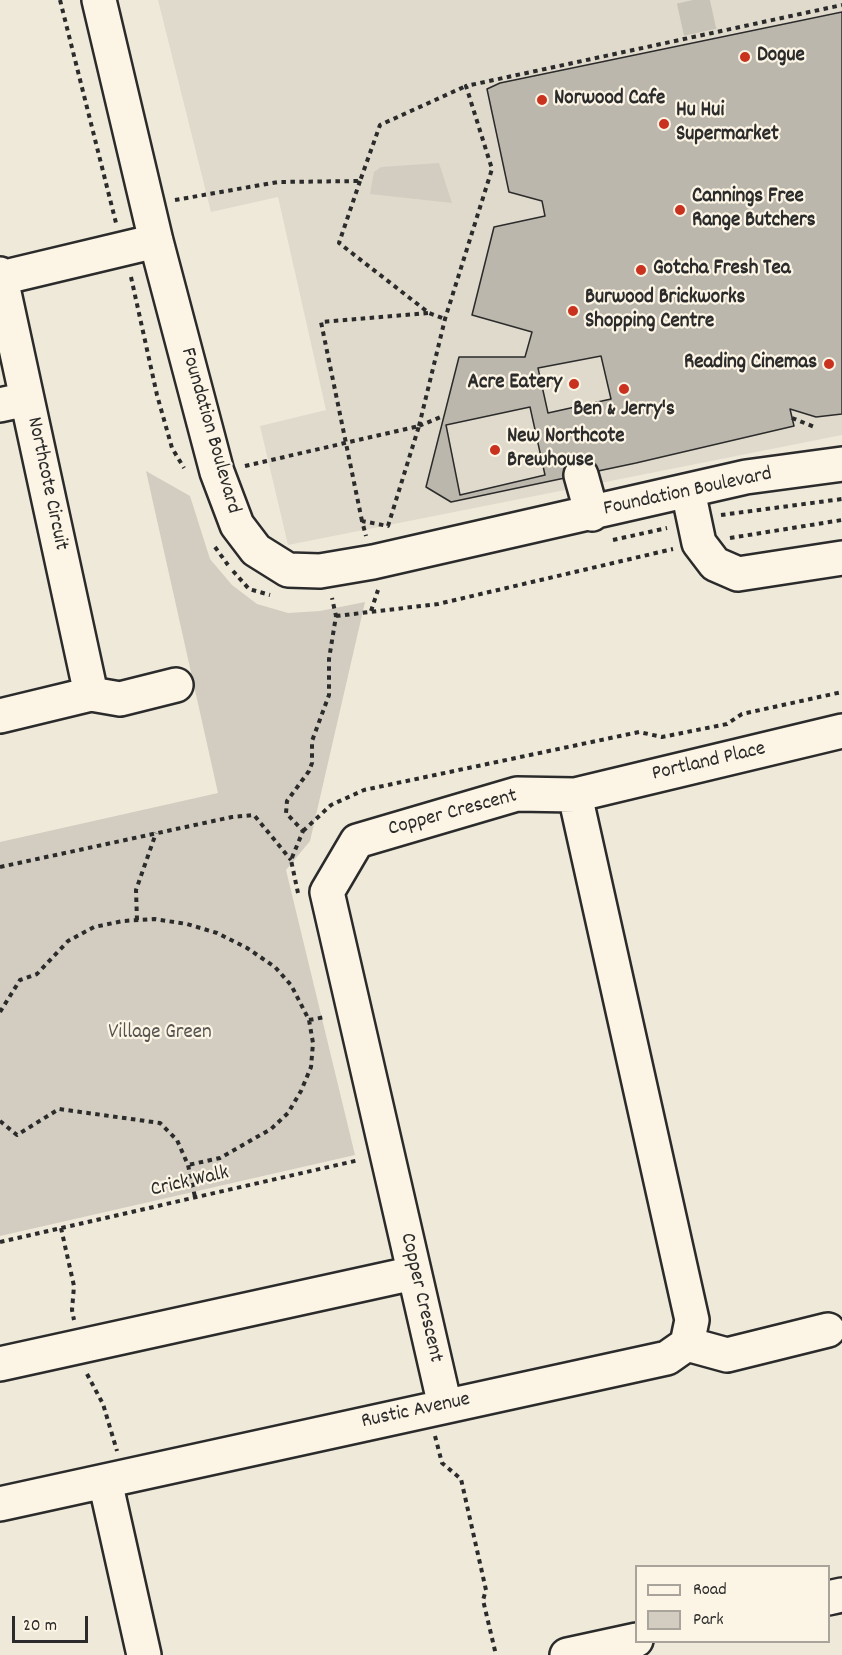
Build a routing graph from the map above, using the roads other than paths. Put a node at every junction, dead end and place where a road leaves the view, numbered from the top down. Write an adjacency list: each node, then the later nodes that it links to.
1 (99, 0): 2 (street, Foundation Boulevard)
2 (156, 241): 3 (street); 8 (street, Foundation Boulevard)
3 (1, 276): 4 (street, Northcote Circuit)
4 (14, 402): 11 (street, Northcote Circuit)
5 (842, 464): 7 (street, Foundation Boulevard)
6 (581, 475): 8 (street)
7 (694, 519): 8 (street, Foundation Boulevard); 9 (street)
8 (598, 528)
9 (842, 558)
10 (176, 686): 11 (street)
11 (91, 694): 12 (street)
12 (0, 716)
13 (842, 731): 14 (street, Portland Place)
14 (575, 795): 15 (street, Copper Crescent); 17 (street)
15 (414, 1273): 18 (street); 19 (street, Copper Crescent)
16 (828, 1330): 17 (street)
17 (687, 1344): 19 (street, Rustic Avenue)
18 (0, 1364)
19 (445, 1406): 20 (street, Rustic Avenue)
20 (105, 1481): 21 (street, Rustic Avenue); 23 (street)
21 (0, 1504)
22 (635, 1640): 24 (street)
23 (144, 1655)
24 (570, 1655)

